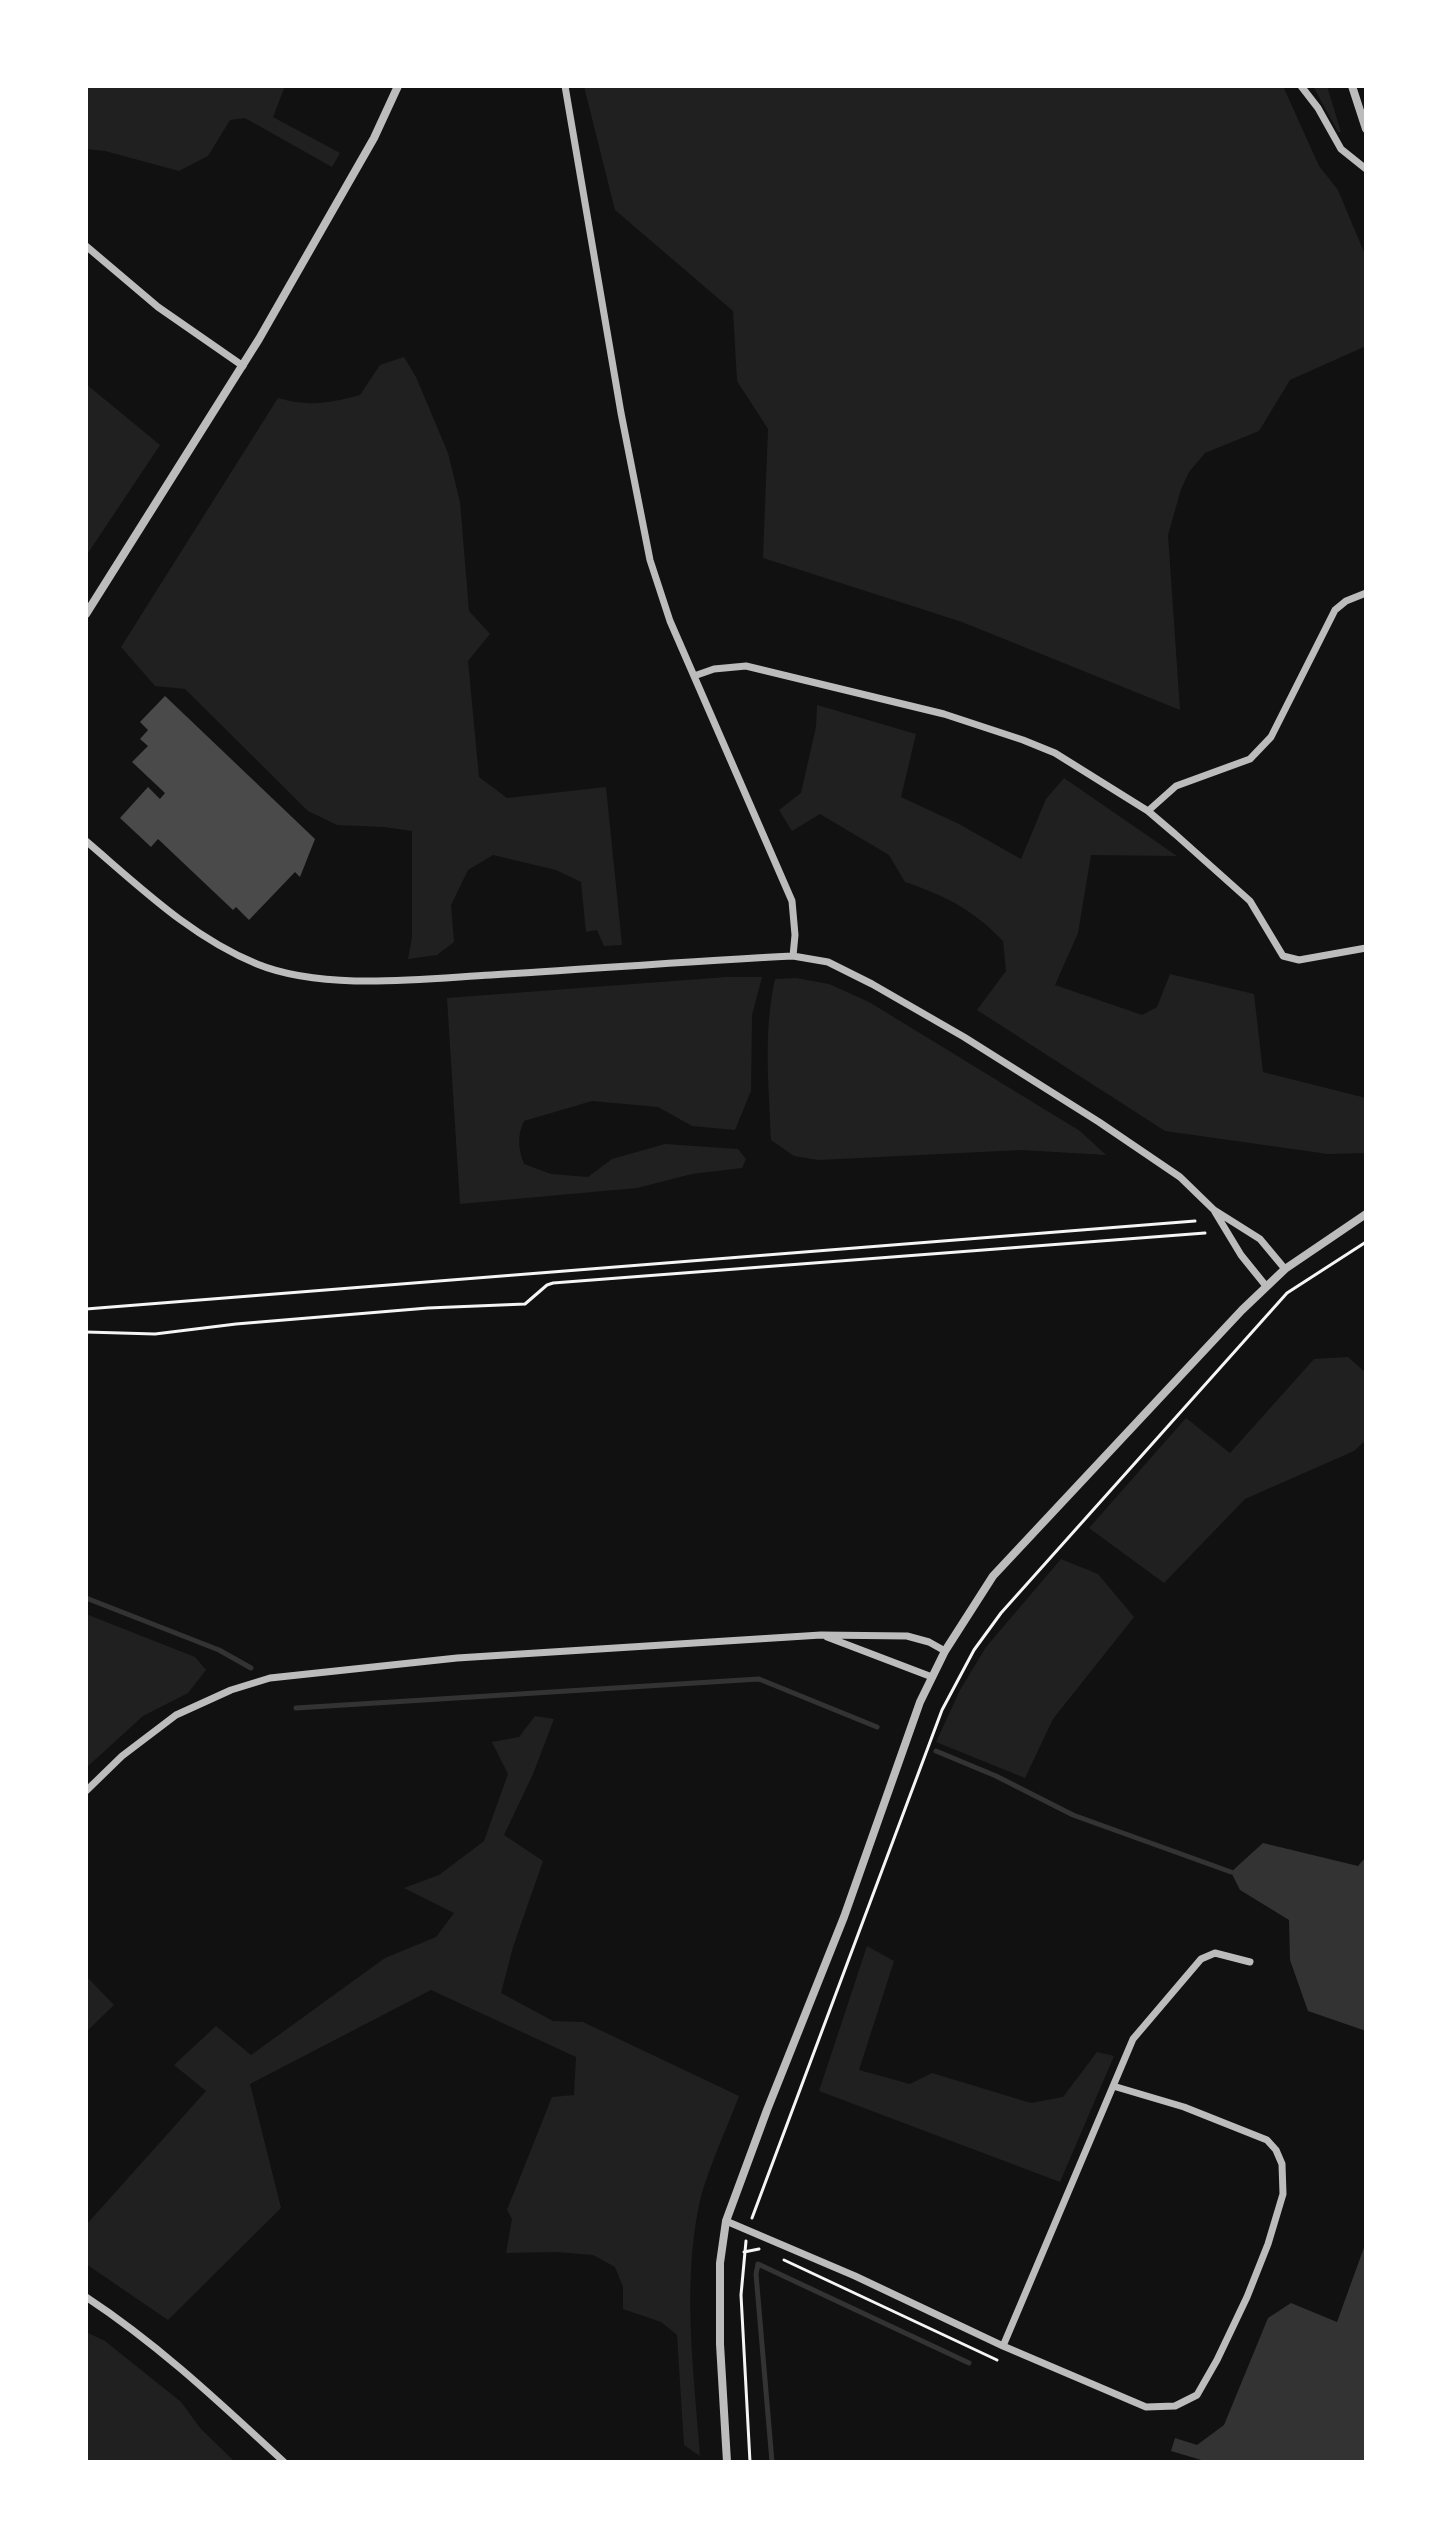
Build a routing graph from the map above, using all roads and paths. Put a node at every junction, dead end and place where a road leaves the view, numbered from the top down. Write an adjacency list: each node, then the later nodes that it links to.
1 (398, 86): 8 (street)
2 (565, 86): 11 (street)
3 (1301, 86): 6 (street)
4 (1352, 86): 5 (street)
5 (1366, 129)
6 (1366, 169)
7 (86, 246): 8 (street)
8 (243, 366): 10 (street)
9 (1366, 593): 12 (street)
10 (86, 614)
11 (694, 676): 12 (street); 15 (street)
12 (1148, 811): 14 (street)
13 (86, 841): 15 (street)
14 (1366, 948)
15 (793, 956): 16 (street)
16 (1214, 1210): 21 (street); 22 (street)
17 (1366, 1214): 21 (street)
18 (1195, 1221): 23 (path)
19 (1205, 1233): 24 (path)
20 (1366, 1242): 32 (path)
21 (1285, 1269): 22 (street)
22 (1266, 1286): 26 (street)
23 (86, 1309)
24 (86, 1332)
25 (821, 1635): 26 (street); 27 (street); 28 (street)
26 (945, 1651): 27 (street)
27 (932, 1677): 31 (street)
28 (86, 1791)
29 (1250, 1962): 30 (street)
30 (1113, 2086): 37 (street); 37 (street)
31 (726, 2221): 32 (street); 40 (street)
32 (748, 2230): 33 (path); 37 (street)
33 (744, 2252): 34 (path); 41 (path)
34 (768, 2252)
35 (782, 2259): 38 (path)
36 (86, 2297): 39 (street)
37 (1003, 2346)
38 (997, 2360)
39 (284, 2462)
40 (727, 2462)
41 (750, 2462)

